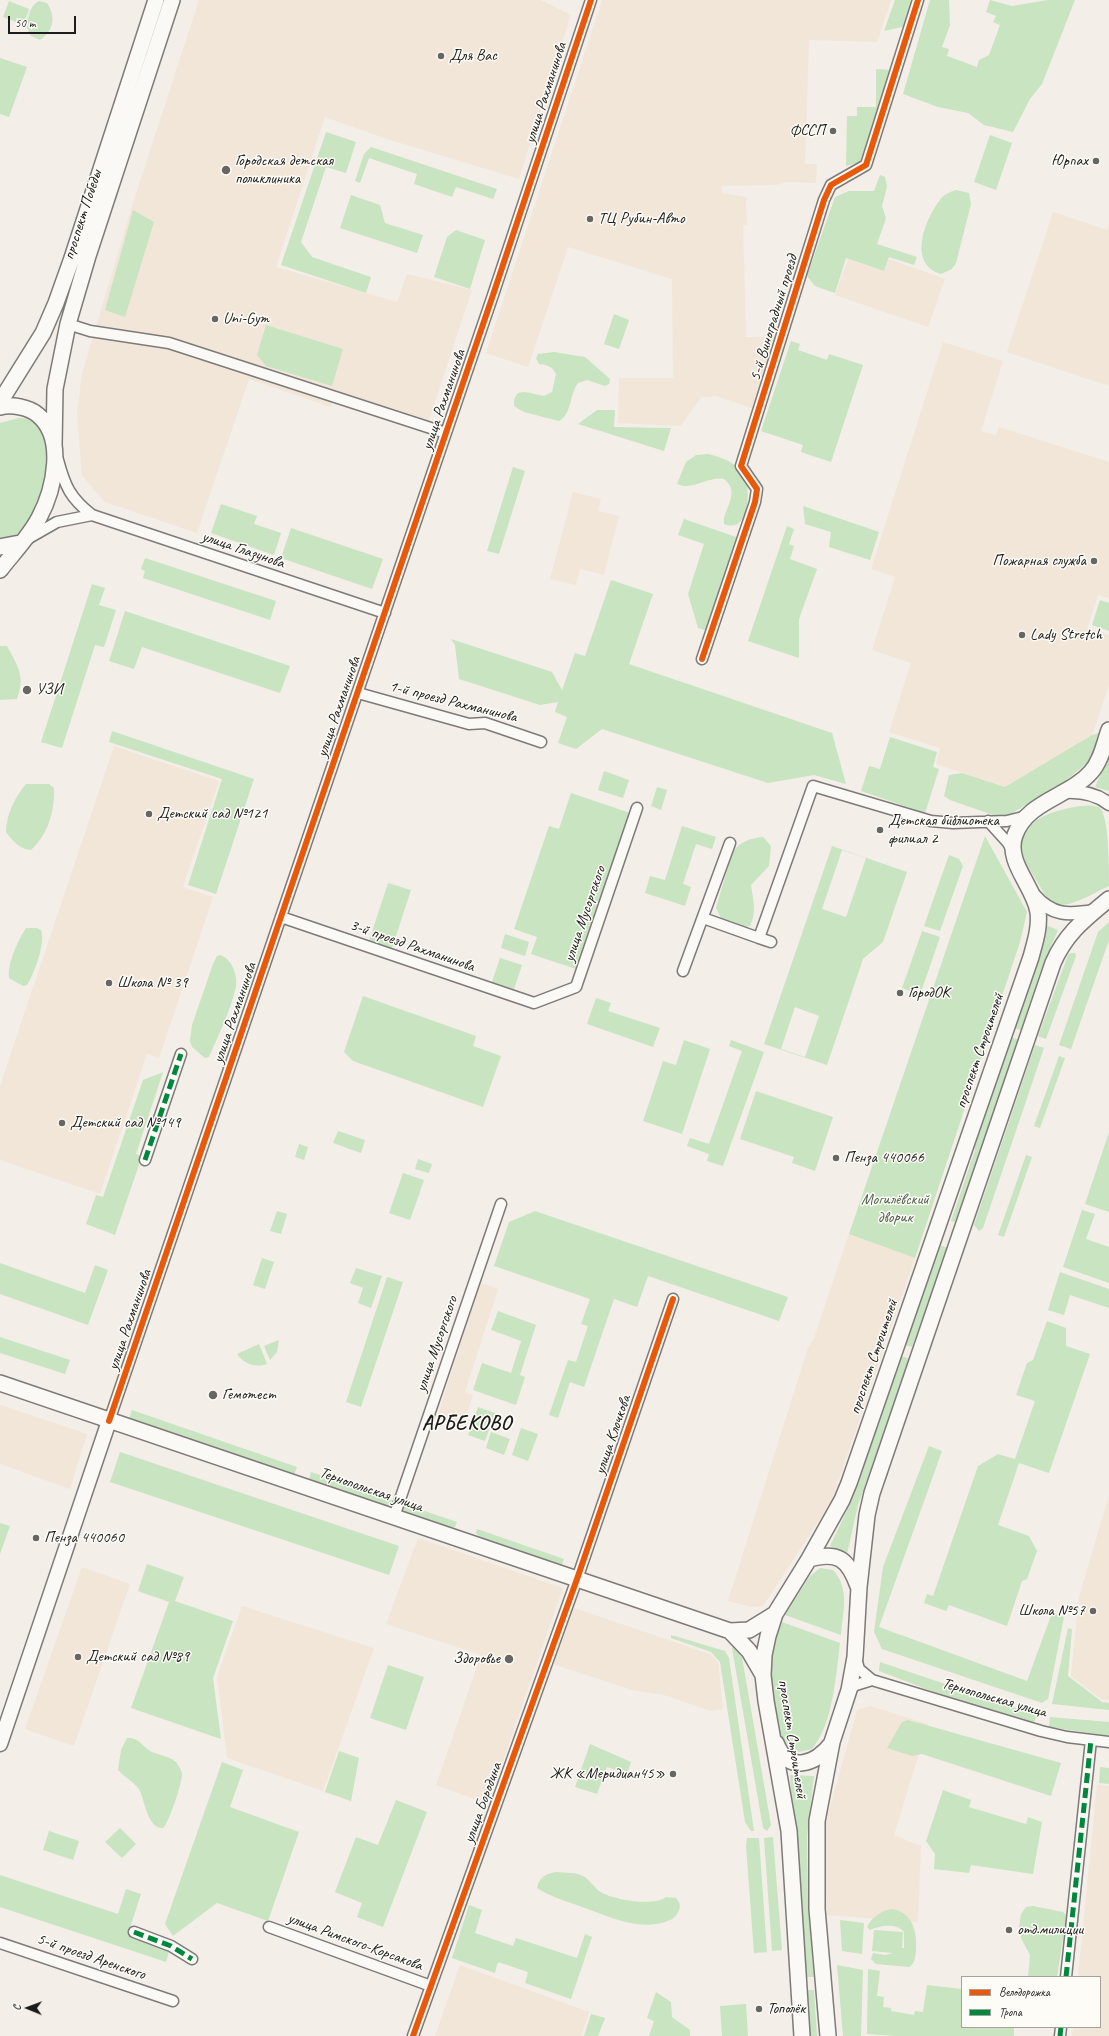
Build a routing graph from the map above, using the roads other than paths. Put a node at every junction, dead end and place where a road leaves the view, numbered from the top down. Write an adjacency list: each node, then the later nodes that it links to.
1 (156, 0): 6 (main road, проспект Победы)
2 (172, 0): 5 (main road, проспект Победы)
3 (591, 0): 8 (street, улица Рахманинова)
4 (918, 0): 15 (street, 5-й Виноградный проезд)
5 (68, 324): 8 (street); 9 (main road, проспект Победы)
6 (0, 402)
7 (0, 408): 9 (main road)
8 (446, 434): 14 (street, улица Рахманинова)
9 (54, 446): 10 (street, улица Глазунова); 11 (main road, проспект Победы)
10 (92, 515): 11 (street, улица Глазунова); 14 (street, улица Глазунова)
11 (20, 543): 12 (main road); 13 (main road)
12 (0, 547)
13 (0, 570)
14 (385, 613): 16 (street, улица Рахманинова)
15 (702, 659)
16 (358, 693): 18 (street, 1-й проезд Рахманинова); 29 (street, улица Рахманинова)
17 (1109, 730): 19 (main road)
18 (541, 742)
19 (1063, 792): 20 (street); 22 (main road)
20 (1109, 804)
21 (637, 808): 34 (street, улица Мусоргского)
22 (1026, 816): 23 (street); 25 (main road)
23 (988, 822): 25 (street); 31 (street)
24 (730, 843): 30 (street)
25 (1013, 854): 26 (main road, проспект Строителей)
26 (1032, 893): 28 (street); 38 (main road, проспект Строителей)
27 (1109, 899): 28 (main road, проспект Строителей)
28 (1094, 911): 39 (main road, проспект Строителей)
29 (281, 917): 34 (street, 3-й проезд Рахманинова); 42 (street, улица Рахманинова)
30 (703, 918): 31 (street); 33 (street)
31 (759, 938): 32 (street)
32 (771, 942)
33 (683, 971)
34 (534, 1003)
35 (180, 1054): 36 (street)
36 (145, 1160)
37 (501, 1204): 43 (street, улица Мусоргского)
38 (940, 1221): 39 (main road); 44 (main road, проспект Строителей)
39 (963, 1229): 46 (main road, проспект Строителей)
40 (673, 1299): 45 (street, улица Клочкова)
41 (0, 1383): 42 (main road, Тернопольская улица)
42 (109, 1421): 43 (main road, Тернопольская улица); 57 (main road, улица Рахманинова)
43 (394, 1517): 45 (main road, Тернопольская улица)
44 (809, 1559): 46 (main road); 47 (main road, проспект Строителей)
45 (577, 1579): 48 (main road, Тернопольская улица); 63 (street, улица Бородина)
46 (859, 1587): 49 (main road, проспект Строителей)
47 (775, 1614): 48 (main road, Тернопольская улица); 50 (main road, проспект Строителей)
48 (730, 1631): 50 (main road, Тернопольская улица)
49 (855, 1657): 51 (street, Тернопольская улица); 52 (main road, проспект Строителей)
50 (763, 1675): 53 (main road, проспект Строителей)
51 (872, 1680): 52 (street); 54 (street, Тернопольская улица)
52 (849, 1690): 55 (main road, проспект Строителей)
53 (771, 1733): 55 (main road); 66 (main road, проспект Строителей)
54 (1091, 1740): 56 (street, Тернопольская улица); 62 (street)
55 (832, 1742): 67 (main road, проспект Строителей)
56 (1109, 1742)
57 (0, 1744)
58 (269, 1927): 63 (street, улица Римского-Корсакова)
59 (134, 1932): 61 (street)
60 (0, 1942): 64 (street, 5-й проезд Аренского)
61 (192, 1959)
62 (1066, 1976)
63 (431, 1986): 65 (street, улица Бородина)
64 (173, 2001)
65 (413, 2036)
66 (802, 2036)
67 (828, 2036)

